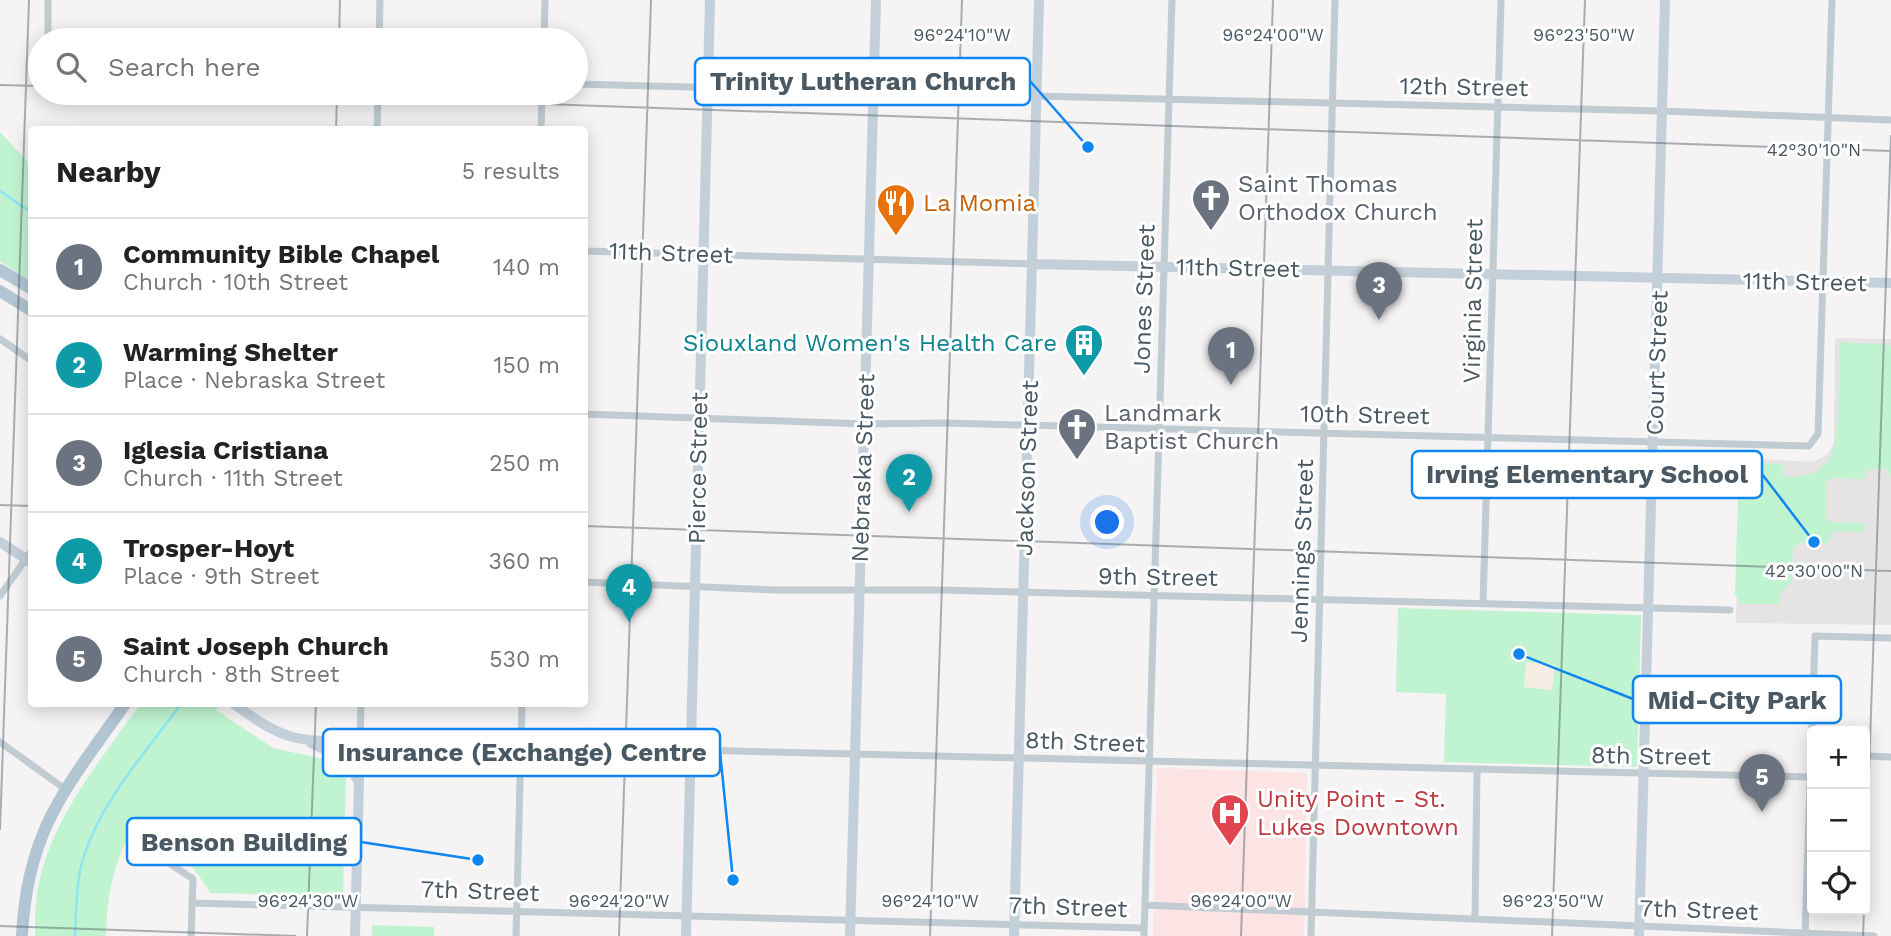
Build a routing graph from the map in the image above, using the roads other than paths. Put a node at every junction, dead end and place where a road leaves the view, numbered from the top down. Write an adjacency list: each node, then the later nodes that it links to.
1 (48, 0): 12 (street)
2 (380, 0): 13 (street)
3 (545, 0): 14 (street)
4 (710, 0): 16 (main road, Pierce Street)
5 (876, 0): 17 (main road, Nebraska Street)
6 (1039, 0): 18 (main road, Jackson Street)
7 (1172, 0): 19 (street, Jones Street)
8 (1335, 0): 20 (street, Jennings Street)
9 (1501, 0): 23 (street, Virginia Street)
10 (1665, 0): 24 (main road, Court Street)
11 (1832, 0): 25 (street)
12 (48, 28)
13 (379, 28)
14 (544, 28)
15 (588, 84): 16 (street)
16 (708, 89): 17 (street); 30 (main road, Pierce Street)
17 (874, 92): 31 (main road, Nebraska Street)
18 (1036, 96): 19 (street, 12th Street); 32 (main road, Jackson Street)
19 (1169, 97): 20 (street, 12th Street); 33 (street, Jones Street)
20 (1333, 104): 23 (street, 12th Street); 35 (street, Jennings Street)
21 (378, 105): 27 (street)
22 (542, 105): 28 (street)
23 (1496, 107): 24 (street, 12th Street); 36 (street, Virginia Street)
24 (1662, 111): 25 (street, 12th Street); 37 (main road, Court Street)
25 (1828, 117): 26 (street, 12th Street); 38 (street)
26 (1891, 120)
27 (377, 126)
28 (541, 126)
29 (588, 251): 30 (street, 11th Street)
30 (704, 254): 31 (street, 11th Street); 46 (main road, Pierce Street)
31 (869, 259): 32 (street, 11th Street); 47 (main road, Nebraska Street)
32 (1033, 264): 33 (main road, 11th Street); 48 (main road, Jackson Street)
33 (1164, 266): 35 (main road, 11th Street); 49 (street, Jones Street)
34 (0, 270): 40 (main road)
35 (1327, 270): 36 (main road, 11th Street); 50 (street, Jennings Street)
36 (1494, 274): 37 (main road, 11th Street); 51 (street, Virginia Street)
37 (1659, 279): 38 (main road, 11th Street); 52 (main road, Court Street)
38 (1824, 282): 39 (main road, 11th Street); 52 (street, 10th Street)
39 (1891, 283)
40 (28, 287)
41 (0, 291): 42 (main road)
42 (28, 308)
43 (0, 339): 44 (street)
44 (28, 358)
45 (588, 414): 46 (street, 10th Street)
46 (699, 417): 47 (street, 10th Street); 57 (main road, Pierce Street)
47 (864, 424): 48 (street, 10th Street); 58 (main road, Nebraska Street)
48 (1028, 425): 49 (street, 10th Street); 59 (main road, Jackson Street)
49 (1158, 429): 50 (street, 10th Street); 61 (street, Jones Street)
50 (1325, 433): 51 (street, 10th Street); 62 (street, Jennings Street)
51 (1488, 438): 52 (street, 10th Street); 63 (street, Virginia Street)
52 (1654, 442): 64 (main road, Court Street)
53 (0, 542): 54 (main road)
54 (28, 556)
55 (28, 558): 60 (street)
56 (588, 582): 57 (street, 9th Street)
57 (695, 586): 58 (street, 9th Street); 76 (main road, Pierce Street)
58 (859, 592): 59 (street, 9th Street); 77 (main road, Nebraska Street)
59 (1024, 592): 61 (street, 9th Street); 80 (main road, Jackson Street)
60 (0, 596)
61 (1155, 596): 62 (street, 9th Street); 81 (street, Jones Street)
62 (1320, 600): 63 (street, 9th Street); 82 (street, Jennings Street)
63 (1483, 604): 64 (street, 9th Street)
64 (1648, 608): 65 (street, 9th Street); 84 (main road, Court Street)
65 (1730, 610)
66 (1891, 638): 71 (street)
67 (123, 707): 87 (main road)
68 (239, 707): 72 (main road)
69 (361, 707): 74 (street)
70 (522, 707): 75 (street)
71 (1812, 726)
72 (305, 741): 74 (main road); 86 (main road)
73 (0, 742): 87 (street)
74 (360, 742): 75 (street, 8th Street); 86 (main road)
75 (521, 747): 76 (street, 8th Street); 93 (street)
76 (690, 750): 77 (street, 8th Street); 95 (main road, Pierce Street)
77 (855, 754): 80 (street, 8th Street); 97 (main road, Nebraska Street)
78 (1870, 756): 79 (street)
79 (1891, 757)
80 (1019, 759): 81 (street, 8th Street); 98 (main road, Jackson Street)
81 (1150, 763): 82 (street, 8th Street); 91 (street, Jones Street)
82 (1315, 767): 83 (street, 8th Street); 94 (street, Jennings Street)
83 (1477, 771): 84 (street, 8th Street); 96 (street)
84 (1644, 775): 85 (street, 8th Street); 99 (main road, Court Street)
85 (1807, 777)
86 (359, 783): 92 (main road)
87 (65, 789): 102 (main road)
88 (1808, 789): 101 (street)
89 (133, 839): 90 (street)
90 (192, 903): 92 (street, 7th Street); 103 (street)
91 (1145, 905): 94 (street, 7th Street); 100 (street, Jones Street)
92 (356, 907): 93 (street, 7th Street); 104 (main road)
93 (516, 912): 95 (street, 7th Street); 105 (street)
94 (1311, 912): 96 (street, 7th Street); 108 (street, Jennings Street)
95 (686, 916): 97 (street, 7th Street); 106 (main road, Pierce Street)
96 (1475, 919): 99 (street, 7th Street)
97 (850, 920): 98 (street, 7th Street); 107 (main road, Nebraska Street)
98 (1014, 930): 100 (street, 7th Street)
99 (1640, 931): 101 (street, 7th Street)
100 (1144, 932)
101 (1805, 935): 109 (street, 7th Street)
102 (22, 936)
103 (191, 936)
104 (355, 936)
105 (516, 936)
106 (686, 936)
107 (850, 936)
108 (1311, 936)
109 (1874, 936)

